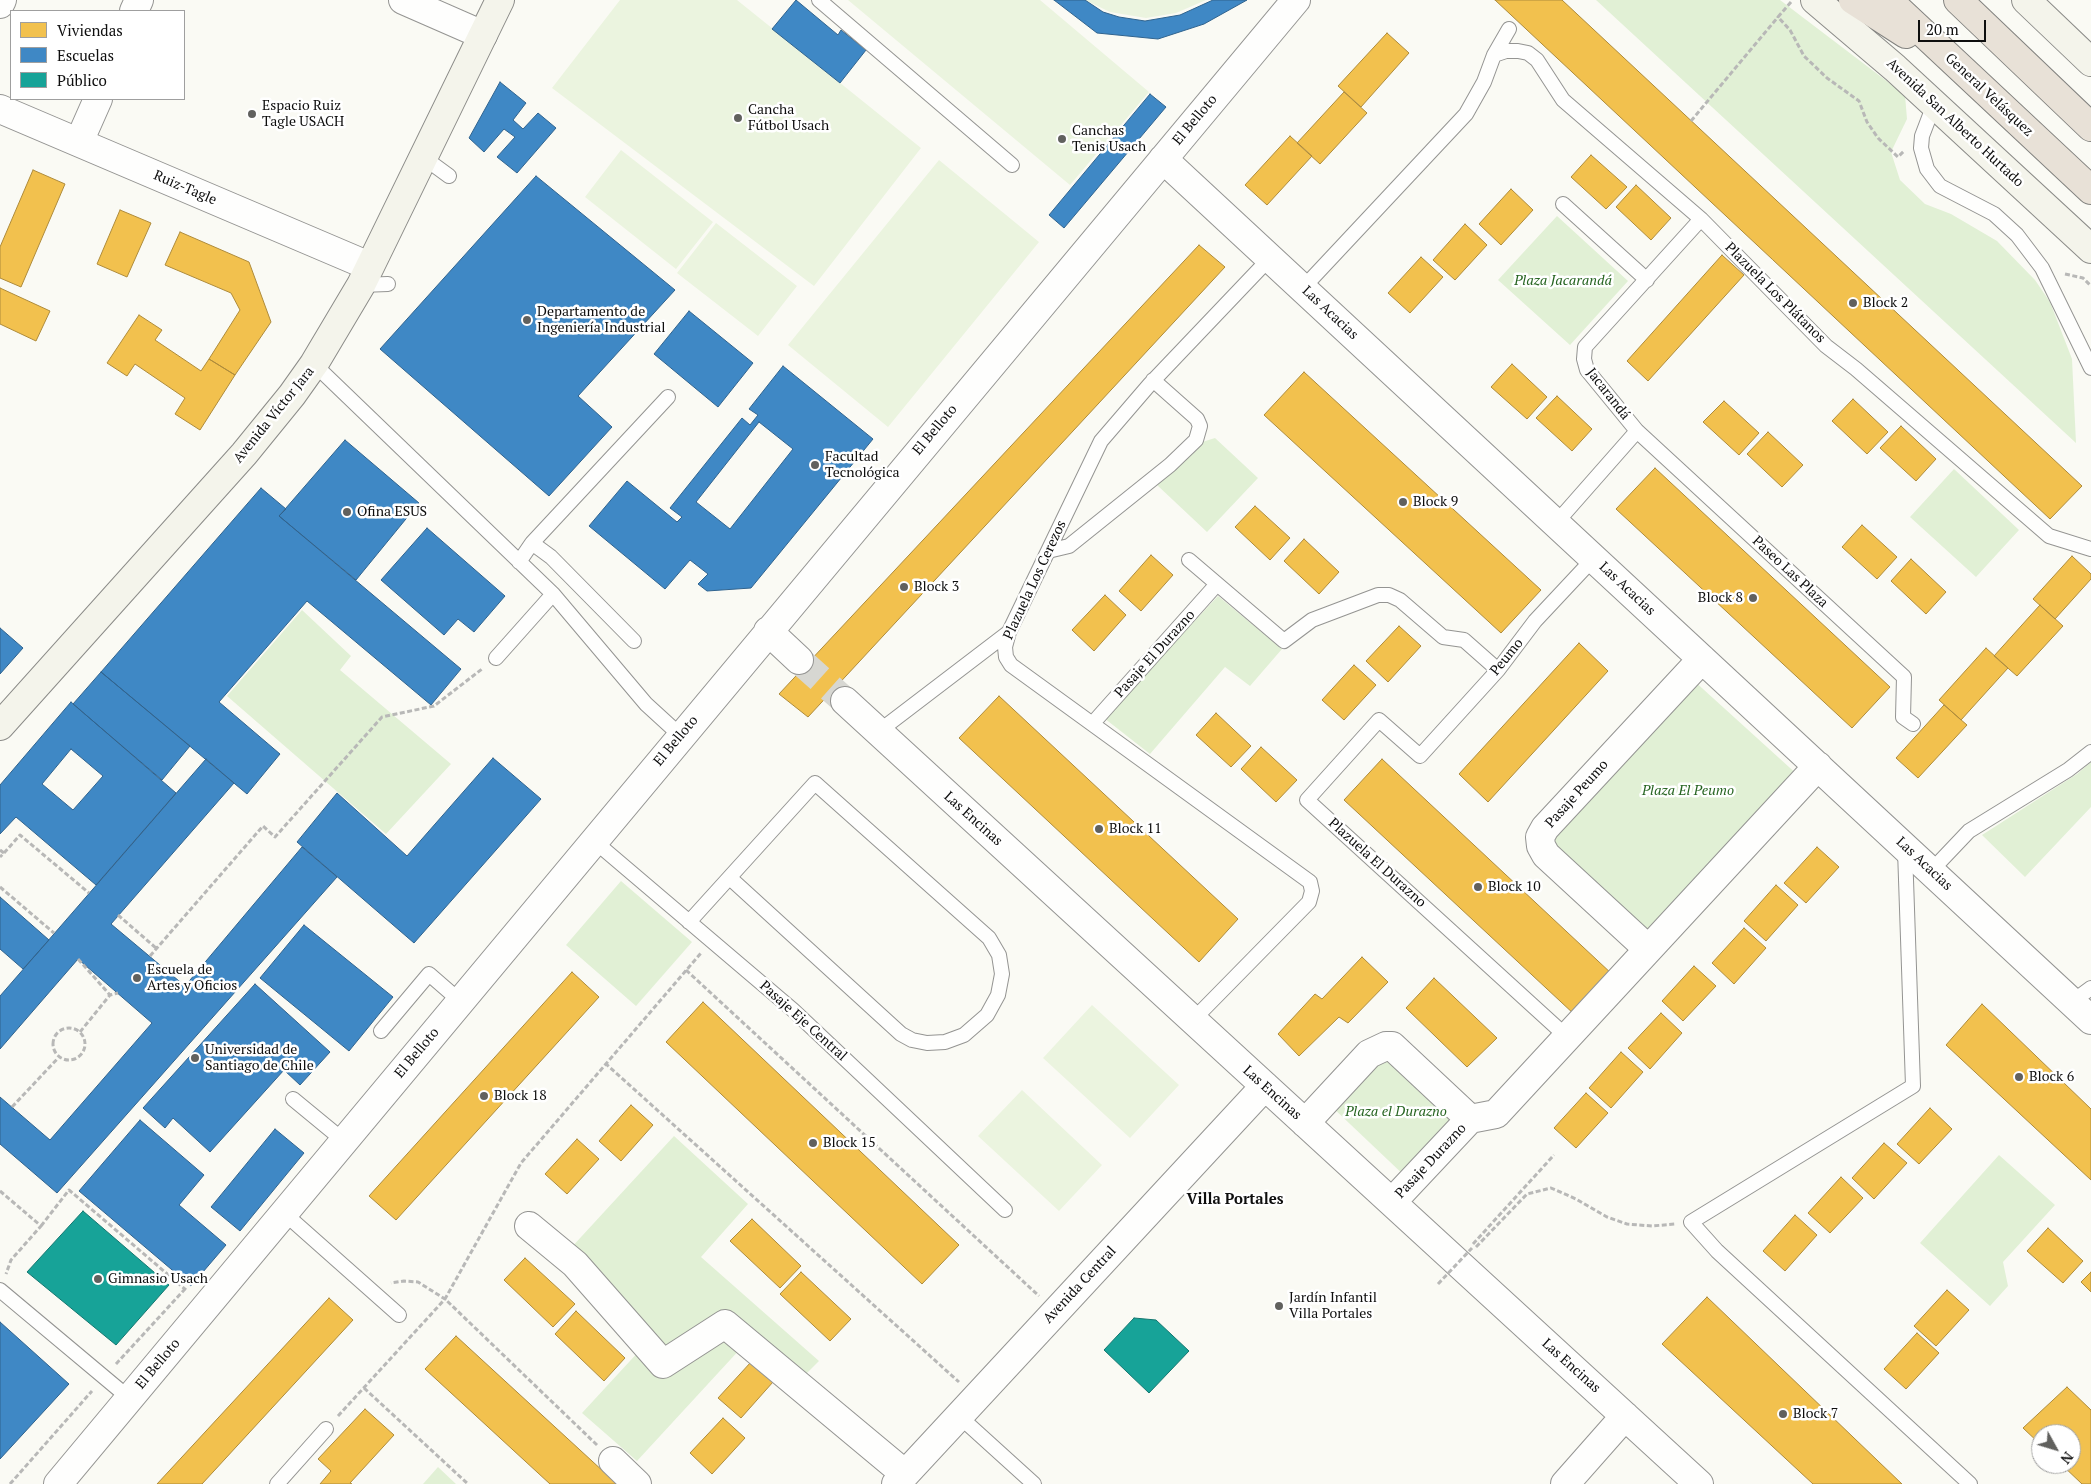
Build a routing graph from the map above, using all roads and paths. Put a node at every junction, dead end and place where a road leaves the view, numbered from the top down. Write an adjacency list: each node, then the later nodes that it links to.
1 (2, 0): 13 (street)
2 (403, 0): 16 (street)
3 (500, 0): 16 (main road, Avenida Víctor Jara)
4 (818, 0): 30 (lane)
5 (1296, 0): 29 (street, El Belloto)
6 (1792, 0): 14 (path)
7 (1815, 0): 22 (main road, Avenida San Alberto Hurtado)
8 (1853, 0): 20 (highway)
9 (1888, 0): 20 (highway, General Velásquez)
10 (1958, 0): 17 (highway)
11 (1971, 0): 17 (highway)
12 (2026, 0): 19 (main road)
13 (0, 4)
14 (1778, 17): 24 (path); 26 (path)
15 (1509, 29): 18 (lane)
16 (483, 35): 28 (main road, Avenida Víctor Jara)
17 (2007, 47): 25 (highway)
18 (1494, 55): 34 (lane, Plazuela Los Plátanos); 41 (lane)
19 (2091, 62)
20 (1971, 78): 32 (highway, General Velásquez)
21 (98, 100): 27 (street)
22 (1937, 106): 26 (lane); 35 (main road, Avenida San Alberto Hurtado)
23 (0, 109): 27 (street, Ruiz-Tagle)
24 (1691, 121)
25 (2091, 127)
26 (1922, 136): 43 (lane)
27 (79, 142): 37 (street, Ruiz-Tagle)
28 (423, 157): 31 (lane); 37 (main road, Avenida Víctor Jara)
29 (1163, 158): 36 (street, Las Acacias); 56 (street, El Belloto)
30 (1012, 165)
31 (449, 176)
32 (2091, 190)
33 (1563, 204): 39 (lane)
34 (1701, 218): 39 (lane, Jacarandá); 49 (lane, Plazuela Los Plátanos)
35 (2091, 250)
36 (1270, 258): 41 (street, Las Acacias); 44 (lane, Plazuela Los Cerezos)
37 (373, 278): 42 (main road, Avenida Víctor Jara)
38 (2083, 278): 40 (path)
39 (1647, 280): 46 (lane, Jacarandá)
40 (2091, 286)
41 (1303, 288): 47 (street, Las Acacias)
42 (314, 364): 53 (lane); 66 (main road, Avenida Víctor Jara)
43 (2091, 368)
44 (1154, 380): 50 (lane, Plazuela Los Cerezos); 50 (lane)
45 (668, 397): 48 (lane)
46 (1638, 432): 47 (lane, Jacarandá); 65 (lane, Paseo Las Plaza)
47 (1556, 523): 51 (street, Las Acacias)
48 (532, 543): 53 (lane); 58 (lane)
49 (2091, 550)
50 (1048, 551): 57 (lane, Plazuela Los Cerezos)
51 (1594, 558): 60 (street, Las Acacias); 62 (lane, Peumo)
52 (1189, 560): 54 (lane)
53 (519, 562): 55 (lane)
54 (1217, 584): 62 (lane); 64 (lane, Pasaje El Durazno)
55 (553, 594): 59 (lane); 68 (lane)
56 (768, 631): 61 (street); 68 (street, El Belloto)
57 (1009, 632): 64 (lane, Plazuela Los Cerezos); 67 (lane)
58 (634, 641)
59 (496, 658): 84 (path)
60 (1702, 659): 71 (street, Las Acacias); 85 (street, Pasaje Peumo)
61 (799, 660)
62 (1498, 670): 70 (lane, Peumo)
63 (844, 702): 67 (street, Las Encinas)
64 (1093, 723): 93 (lane, Plazuela Los Cerezos)
65 (1913, 724)
66 (0, 726)
67 (878, 732): 93 (street, Las Encinas)
68 (681, 736): 72 (street, El Belloto)
69 (2091, 752): 76 (lane)
70 (1420, 756): 96 (lane, Plazuela El Durazno)
71 (1818, 766): 73 (street, Las Acacias); 85 (street)
72 (594, 840): 81 (lane, Pasaje Eje Central); 91 (street, El Belloto)
73 (1905, 847): 76 (street, Las Acacias); 110 (lane)
74 (2, 852): 75 (path); 79 (path)
75 (0, 858)
76 (1930, 871): 92 (street, Las Acacias)
77 (730, 878): 77 (lane); 81 (lane)
78 (0, 887): 82 (path)
79 (89, 893)
80 (118, 915): 84 (path)
81 (690, 922): 83 (lane, Pasaje Eje Central)
82 (54, 933)
83 (711, 941): 88 (path); 108 (lane, Pasaje Eje Central)
84 (156, 948): 86 (path)
85 (1648, 949): 96 (street)
86 (150, 956)
87 (78, 959): 90 (path)
88 (686, 970): 98 (path); 120 (path)
89 (118, 993): 90 (path)
90 (110, 995): 95 (path)
91 (460, 1000): 94 (lane); 104 (street, El Belloto)
92 (2085, 1003)
93 (1192, 1020): 99 (street, Las Encinas)
94 (381, 1031)
95 (80, 1032): 97 (path); 97 (path)
96 (1566, 1036): 102 (street, Pasaje Durazno)
97 (60, 1056): 101 (path)
98 (605, 1063): 118 (path); 124 (path)
99 (1265, 1086): 103 (street, Las Encinas); 120 (street, Avenida Central)
100 (293, 1099): 104 (lane)
101 (12, 1107)
102 (1470, 1119): 103 (street, Pasaje Durazno); 107 (street, Pasaje Durazno)
103 (1305, 1123): 107 (street, Las Encinas)
104 (344, 1141): 109 (street, El Belloto)
105 (1554, 1155): 113 (path)
106 (0, 1191): 111 (path)
107 (1392, 1202): 125 (street, Las Encinas)
108 (1005, 1210)
109 (284, 1213): 116 (lane); 119 (street, El Belloto)
110 (1691, 1222): 113 (path); 136 (lane)
111 (41, 1226): 114 (path); 119 (path)
112 (529, 1226): 128 (street)
113 (1472, 1248): 115 (path, bridge)
114 (11, 1260)
115 (1438, 1284)
116 (368, 1288): 118 (path); 121 (lane)
117 (0, 1290): 123 (lane)
118 (444, 1299): 122 (path); 127 (path)
119 (206, 1306): 123 (street, El Belloto)
120 (1056, 1312): 124 (street, Avenida Central)
121 (399, 1315)
122 (364, 1388): 126 (path); 131 (path)
123 (129, 1398): 129 (street, El Belloto)
124 (968, 1407): 128 (street, Avenida Central); 133 (lane)
125 (1625, 1416): 134 (street); 135 (street, Las Encinas)
126 (326, 1429): 130 (lane)
127 (612, 1461): 132 (street)
128 (900, 1479)
129 (58, 1484)
130 (277, 1484)
131 (468, 1484)
132 (637, 1484)
133 (1034, 1484)
134 (1565, 1484)
135 (1700, 1484)
136 (1970, 1484)

